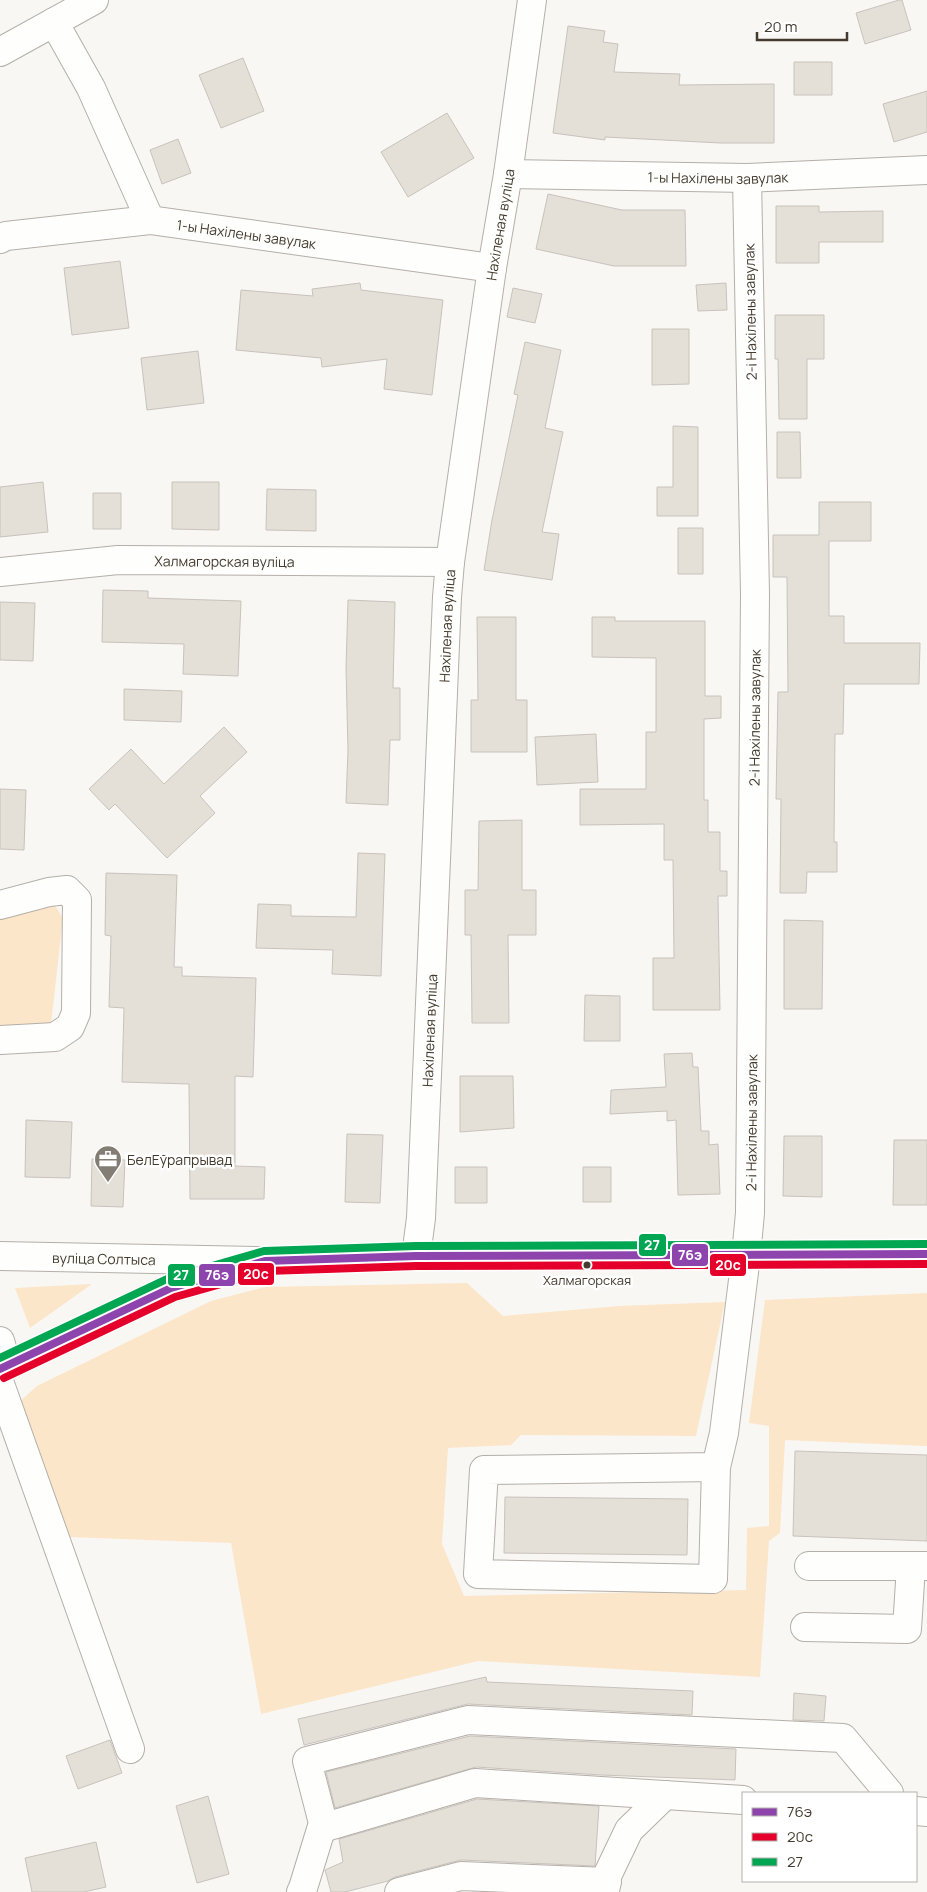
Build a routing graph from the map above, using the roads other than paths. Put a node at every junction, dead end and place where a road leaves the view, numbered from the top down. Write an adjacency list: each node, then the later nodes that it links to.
1 (94, 0): 3 (street)
2 (532, 0): 6 (street, Нахіленая вуліца)
3 (54, 22): 4 (street); 8 (street)
4 (0, 52)
5 (927, 170): 7 (street, 1-ы Нахілены завулак)
6 (508, 174): 7 (street, 1-ы Нахілены завулак); 10 (street, Нахіленая вуліца)
7 (747, 178): 18 (street, 2-і Нахілены завулак)
8 (150, 220): 9 (street, 1-ы Нахілены завулак); 10 (street, 1-ы Нахілены завулак)
9 (0, 239)
10 (492, 268): 11 (street, Нахіленая вуліца)
11 (450, 562): 12 (street, Халмагорская вуліца); 17 (street, Нахіленая вуліца)
12 (0, 572)
13 (0, 905): 14 (street)
14 (0, 1040)
15 (927, 1254): 18 (street, вуліца Солтыса)
16 (0, 1256): 19 (street, вуліца Солтыса)
17 (416, 1256): 18 (street, вуліца Солтыса); 19 (street, вуліца Солтыса)
18 (746, 1256): 21 (street, 2-і Нахілены завулак)
19 (265, 1261): 20 (street)
20 (2, 1365): 25 (street)
21 (716, 1467): 21 (street, 2-і Нахілены завулак)
22 (809, 1566): 23 (street)
23 (919, 1566): 24 (street)
24 (805, 1627)
25 (130, 1750)
26 (888, 1792): 29 (street)
27 (665, 1795): 28 (street); 29 (street); 30 (street)
28 (742, 1800)
29 (322, 1828): 31 (street)
30 (606, 1887): 32 (street)
31 (301, 1892)
32 (400, 1892)

